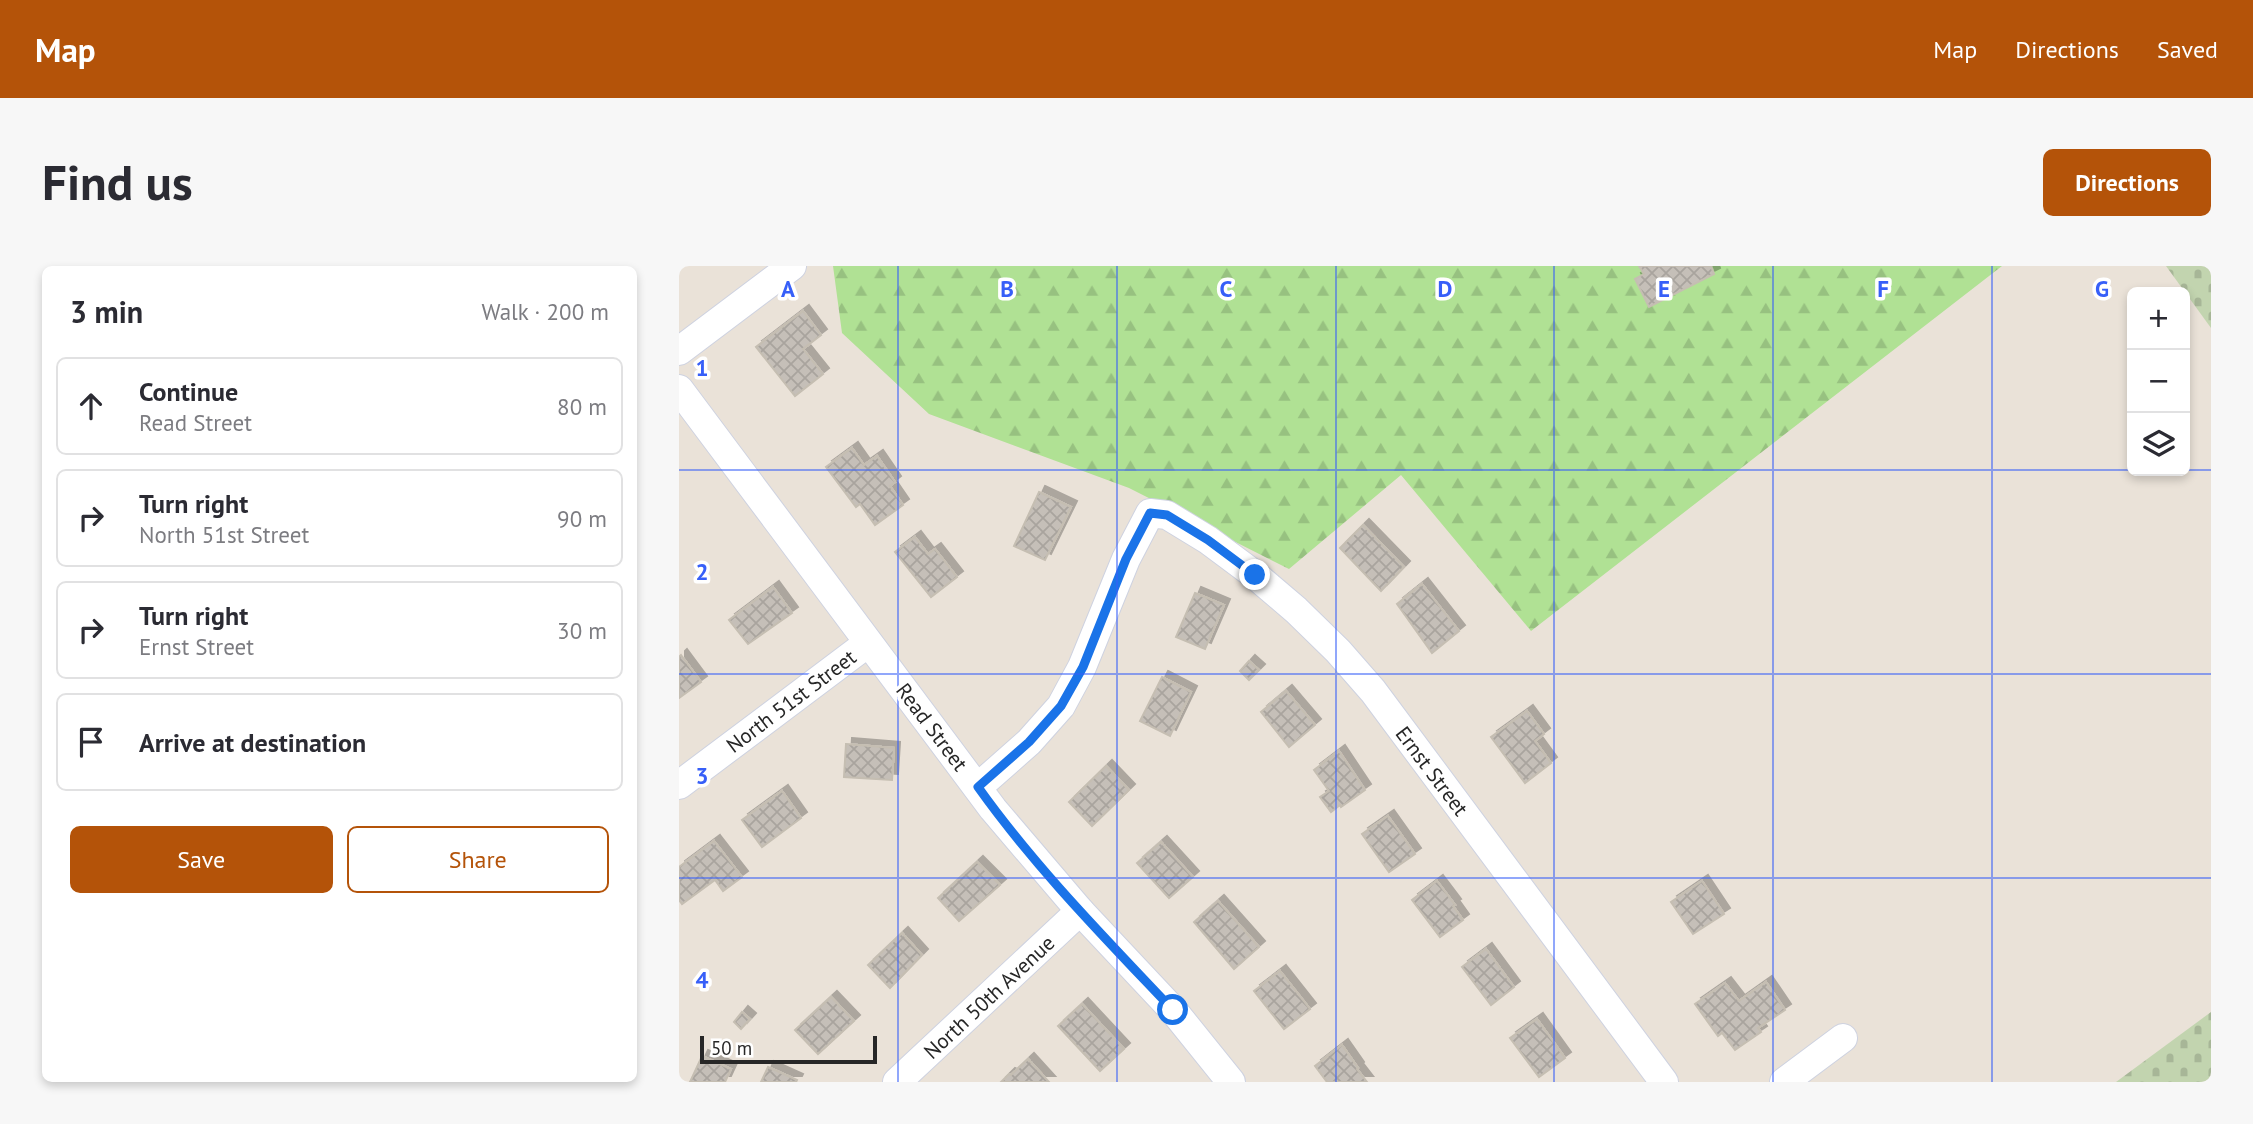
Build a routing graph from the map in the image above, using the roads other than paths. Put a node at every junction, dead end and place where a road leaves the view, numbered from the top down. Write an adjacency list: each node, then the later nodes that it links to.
1 (792, 266): 2 (street)
2 (679, 351)
3 (679, 389): 4 (street, Read Street)
4 (868, 643): 5 (street, North 51st Street); 6 (street, Read Street)
5 (679, 785)
6 (978, 787): 7 (street, Read Street); 11 (street, Ernst Street)
7 (1080, 911): 9 (street, North 50th Avenue); 10 (street, Read Street)
8 (1843, 1038): 12 (street)
9 (897, 1082)
10 (1231, 1082)
11 (1664, 1082)
12 (1784, 1082)

